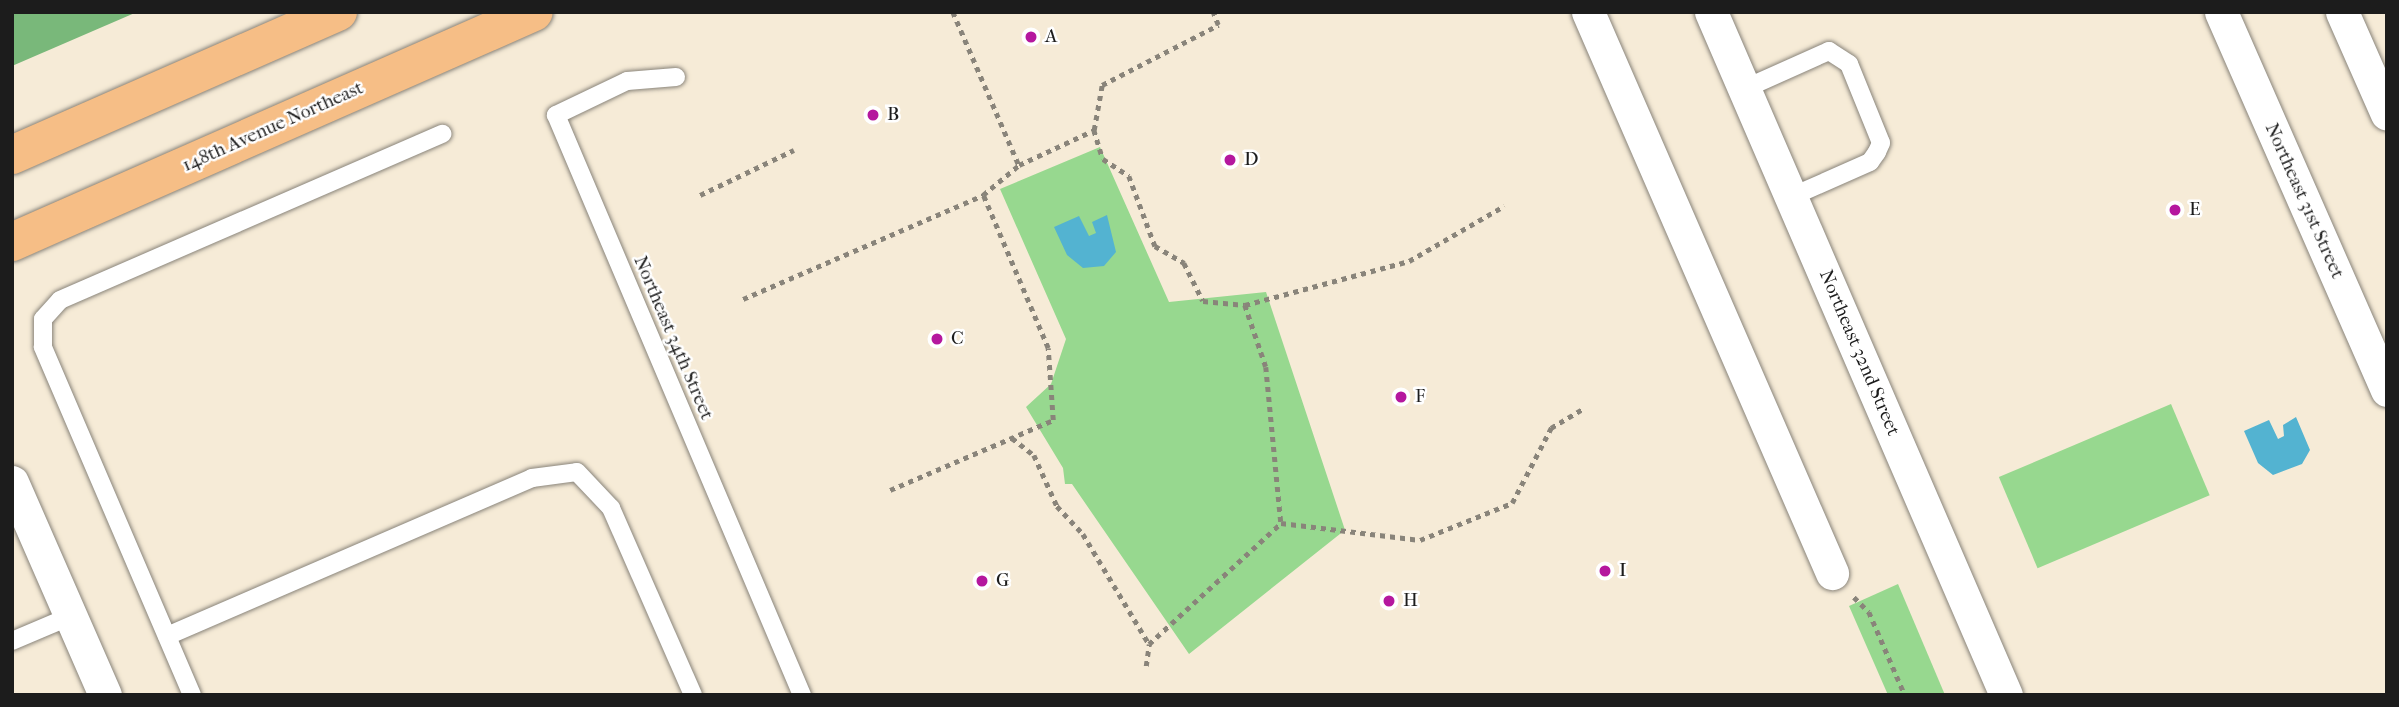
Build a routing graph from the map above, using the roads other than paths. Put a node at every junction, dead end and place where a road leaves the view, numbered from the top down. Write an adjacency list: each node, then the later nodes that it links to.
1 (338, 12): 11 (main road)
2 (534, 12): 13 (main road, 148th Avenue Northeast)
3 (1588, 12): 16 (street)
4 (1712, 12): 8 (street, Northeast 32nd Street)
5 (2221, 12): 14 (street, Northeast 31st Street)
6 (2342, 12): 9 (street)
7 (676, 77): 23 (lane, Northeast 34th Street)
8 (1744, 89): 12 (street, Northeast 32nd Street); 12 (lane)
9 (2387, 114)
10 (442, 134): 18 (lane)
11 (12, 155)
12 (1791, 197): 24 (street, Northeast 32nd Street)
13 (12, 242)
14 (2387, 390)
15 (12, 482): 17 (street)
16 (1832, 573)
17 (71, 616): 19 (lane); 20 (street)
18 (167, 636): 21 (lane); 22 (lane)
19 (12, 641)
20 (105, 695)
21 (192, 695)
22 (693, 695)
23 (802, 695)
24 (2006, 695)

